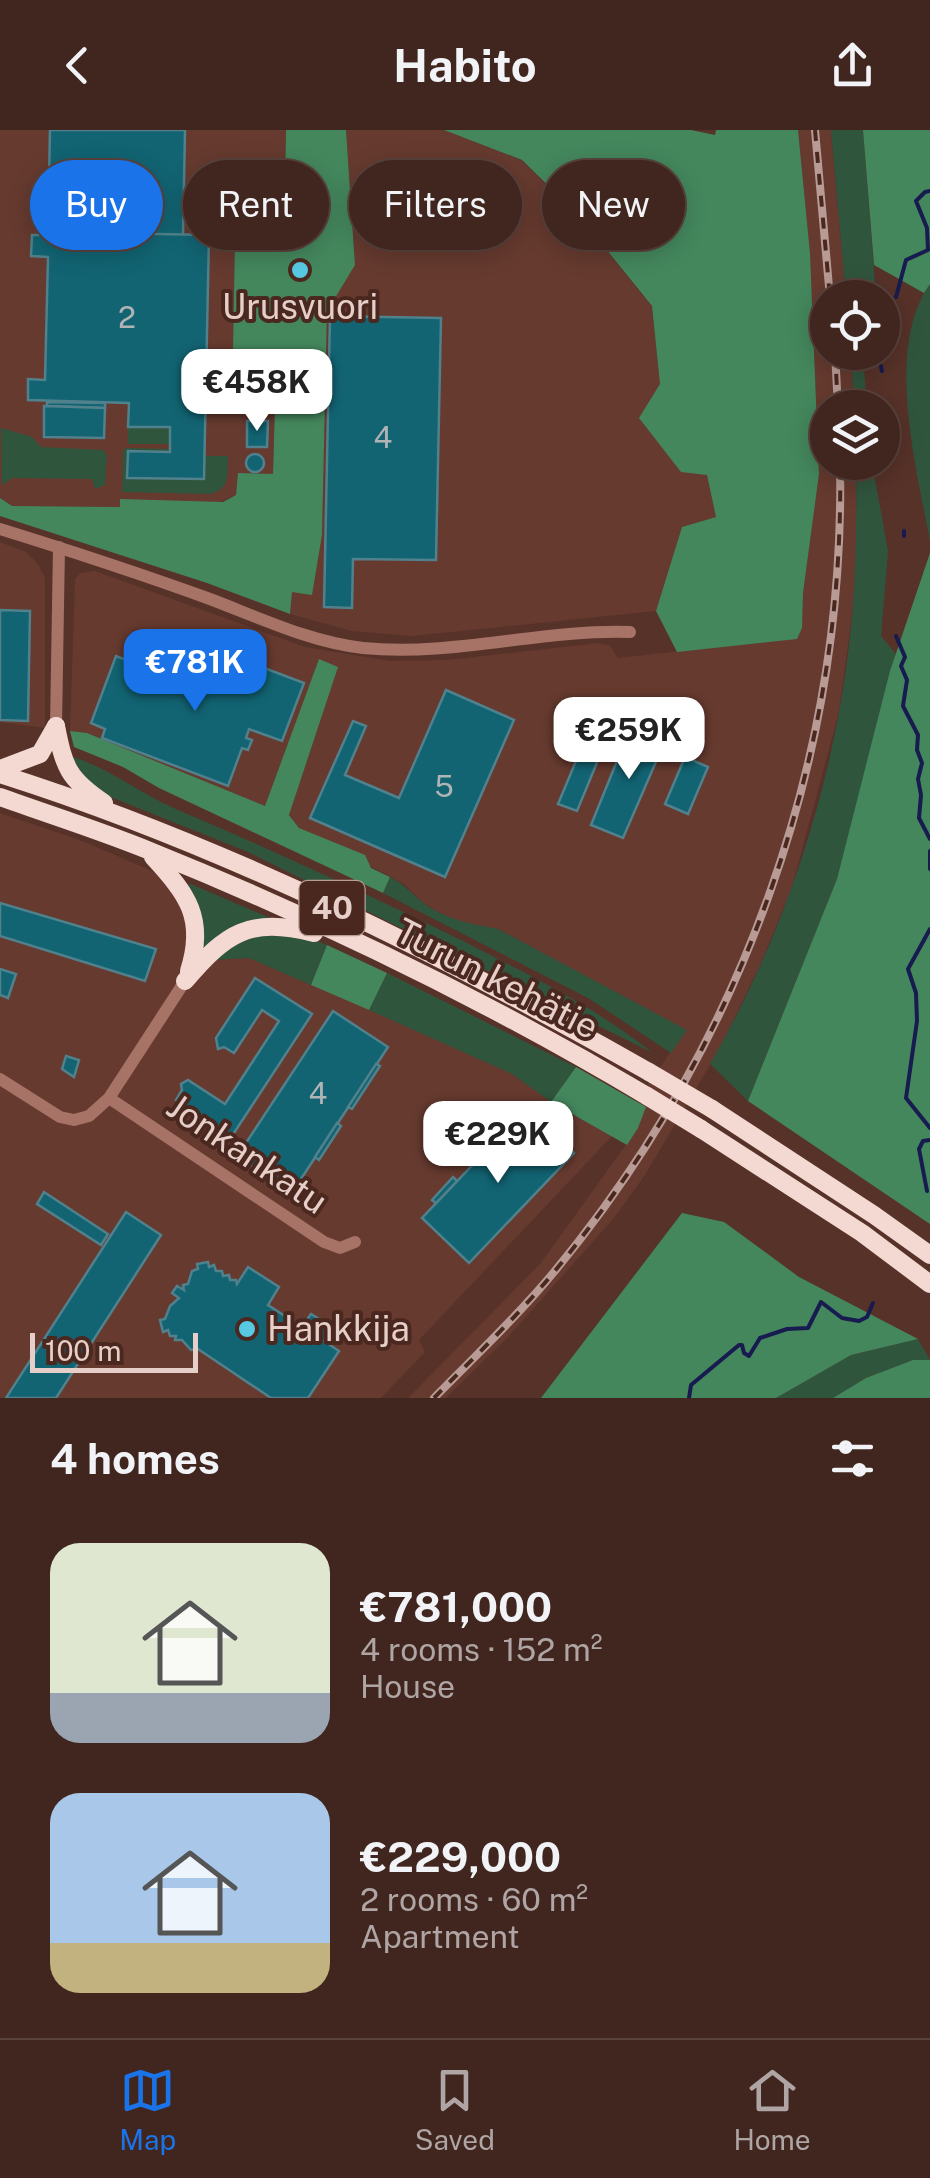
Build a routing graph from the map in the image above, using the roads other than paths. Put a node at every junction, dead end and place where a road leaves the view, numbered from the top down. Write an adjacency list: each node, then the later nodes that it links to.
1 (0, 529): 2 (street)
2 (59, 547): 3 (street); 4 (street)
3 (630, 632)
4 (56, 726): 5 (highway); 7 (highway)
5 (0, 772): 7 (highway, Turun kehätie / 40)
6 (0, 798): 8 (highway, Turun kehätie / 40)
7 (129, 820): 14 (highway, Turun kehätie / 40, bridge)
8 (147, 850): 9 (highway, Turun kehätie / 40); 10 (highway)
9 (354, 942): 10 (highway); 15 (highway, Turun kehätie / 40, bridge)
10 (186, 981): 12 (street)
11 (0, 1079): 12 (street)
12 (109, 1098): 13 (street, Jonkankatu)
13 (355, 1242)
14 (930, 1256)
15 (930, 1284)

